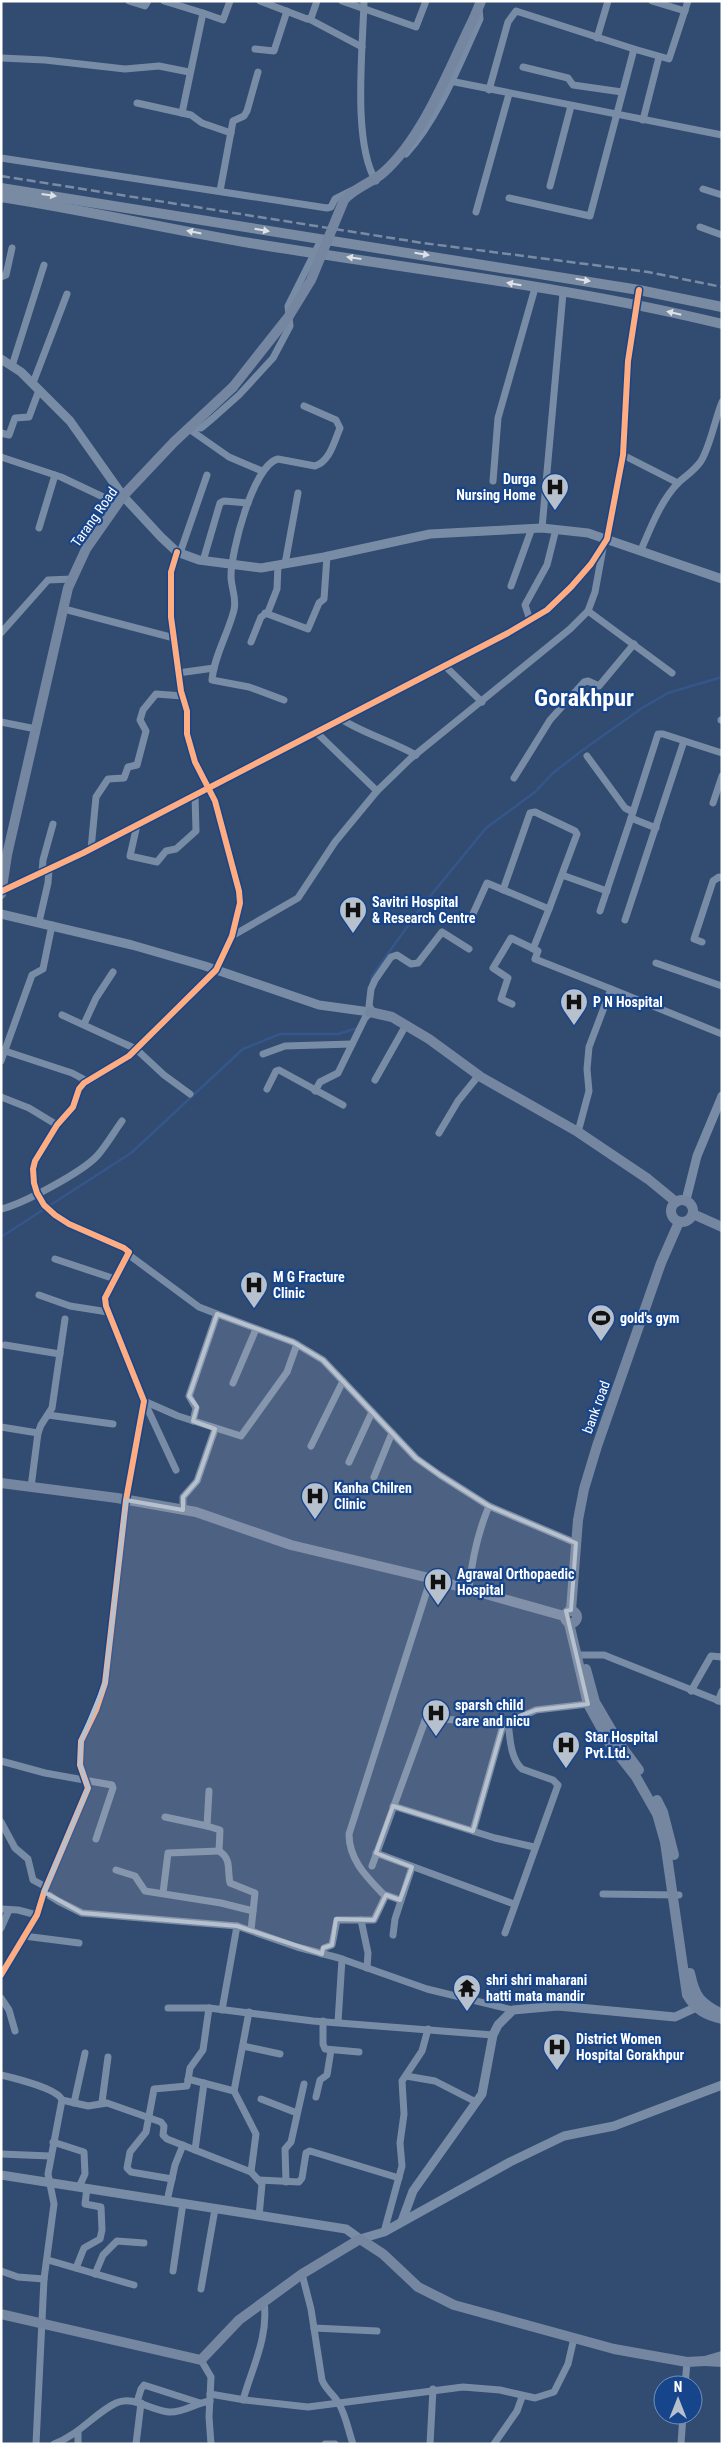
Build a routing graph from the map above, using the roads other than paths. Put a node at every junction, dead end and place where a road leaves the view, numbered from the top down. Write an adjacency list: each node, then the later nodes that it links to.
1 (129, 1): 2 (street)
2 (148, 1)
3 (164, 1): 16 (street)
4 (230, 1): 16 (street)
5 (260, 1): 15 (street)
6 (317, 1): 17 (street)
7 (342, 1): 13 (street)
8 (426, 1): 13 (street)
9 (608, 1): 18 (street)
10 (652, 1): 14 (street)
11 (688, 1): 14 (street)
12 (480, 4): 27 (street); 67 (main road, Tarang Road, bridge)
13 (364, 5): 19 (street)
14 (685, 11): 22 (street)
15 (287, 12): 17 (street); 20 (street)
16 (203, 13): 25 (street)
17 (310, 19): 19 (street)
18 (597, 38): 21 (street); 28 (street)
19 (362, 47): 39 (street)
20 (255, 49)
21 (634, 49): 22 (street); 29 (street)
22 (659, 57): 35 (street)
23 (1, 58): 25 (street)
24 (523, 67): 29 (street)
25 (189, 72): 33 (street)
26 (258, 72): 36 (street)
27 (450, 81): 28 (street); 39 (street)
28 (489, 90): 30 (street)
29 (622, 92): 34 (street)
30 (509, 94): 32 (street); 47 (street)
31 (137, 103): 33 (street)
32 (571, 106): 34 (street); 40 (street)
33 (182, 113): 36 (street)
34 (617, 115): 35 (street); 46 (street)
35 (643, 120): 37 (street)
36 (230, 133): 43 (street)
37 (722, 135)
38 (1, 158): 43 (street)
39 (377, 181): 43 (street)
40 (550, 186)
41 (1, 188): 50 (main road, one-way to 50)
42 (703, 189): 44 (street)
43 (220, 191)
44 (722, 195)
45 (1, 197): 52 (main road, one-way to 45)
46 (509, 198)
47 (476, 212)
48 (700, 228): 49 (street)
49 (722, 235)
50 (321, 240): 52 (street); 56 (main road, one-way to 56)
51 (12, 248): 54 (street)
52 (316, 253): 55 (main road, one-way to 52); 67 (street)
53 (44, 264): 63 (street)
54 (1, 277)
55 (535, 288): 57 (main road); 74 (street)
56 (639, 290): 59 (street); 60 (main road)
57 (563, 293): 59 (main road); 80 (street)
58 (67, 294): 64 (street)
59 (637, 305): 61 (main road, one-way to 59); 69 (street)
60 (722, 307)
61 (722, 324)
62 (1, 358): 63 (street)
63 (12, 366): 64 (street)
64 (36, 386): 68 (street); 77 (street)
65 (722, 402): 75 (street)
66 (304, 406): 71 (street)
67 (192, 425): 71 (street); 77 (main road, Tarang Road)
68 (1, 434)
69 (623, 455): 75 (street); 82 (street)
70 (1, 457): 72 (street)
71 (262, 472): 78 (street)
72 (55, 475): 77 (street); 79 (street)
73 (207, 475): 84 (street)
74 (493, 481)
75 (678, 483): 83 (street)
76 (298, 493): 88 (street)
77 (120, 500): 84 (street); 89 (main road, Tarang Road)
78 (248, 503): 86 (street); 87 (street)
79 (39, 528)
80 (537, 528): 81 (street); 85 (street); 91 (street)
81 (556, 529): 82 (street); 95 (street)
82 (605, 542): 83 (street); 93 (street); 95 (street)
83 (641, 550): 90 (street)
84 (178, 553): 86 (street); 97 (street)
85 (327, 556): 88 (street); 94 (street)
86 (203, 561): 87 (street)
87 (232, 564): 88 (street); 101 (street)
88 (282, 564): 94 (street)
89 (72, 579): 92 (main road, Tarang Road); 96 (street)
90 (722, 580)
91 (511, 586)
92 (64, 609): 97 (street); 109 (main road, Tarang Road)
93 (588, 610): 99 (street); 106 (street)
94 (265, 613): 98 (street)
95 (530, 620): 100 (street)
96 (1, 633)
97 (174, 638): 102 (street)
98 (252, 642)
99 (634, 644): 103 (street); 116 (street)
100 (445, 666): 106 (street); 107 (street)
101 (214, 668): 102 (street); 105 (street)
102 (178, 673): 104 (street)
103 (672, 673)
104 (183, 696): 117 (street); 125 (street)
105 (284, 700)
106 (482, 702): 113 (street)
107 (341, 719): 110 (street); 113 (street)
108 (1, 722): 109 (street)
109 (36, 729): 131 (main road, Tarang Road)
110 (316, 732): 117 (street); 118 (street)
111 (684, 741): 112 (street); 121 (street); 124 (street)
112 (722, 753)
113 (416, 754): 118 (street)
114 (587, 756): 121 (street)
115 (722, 776): 120 (street)
116 (514, 778)
117 (210, 787): 119 (street); 139 (street)
118 (378, 791): 139 (street)
119 (195, 795): 123 (street); 123 (street)
120 (713, 803)
121 (632, 815): 124 (street); 130 (street)
122 (54, 824): 126 (street)
123 (137, 825): 125 (street)
124 (656, 828): 136 (street)
125 (91, 849): 126 (street)
126 (45, 871): 131 (street); 137 (street)
127 (562, 875): 129 (street); 130 (street); 132 (street)
128 (722, 878): 140 (street)
129 (503, 890): 132 (street); 135 (street)
130 (607, 891): 133 (street)
131 (2, 893)
132 (549, 909): 141 (street)
133 (600, 912)
134 (1, 914): 137 (street)
135 (472, 916)
136 (625, 920)
137 (39, 922): 138 (street)
138 (52, 925): 144 (street); 156 (street)
139 (232, 936): 144 (street)
140 (702, 942)
141 (533, 948): 147 (street); 148 (street)
142 (469, 949): 149 (street)
143 (656, 963): 146 (street)
144 (216, 970): 149 (street); 155 (street)
145 (113, 972): 151 (street)
146 (722, 986)
147 (611, 990): 153 (street); 170 (street)
148 (512, 1004)
149 (370, 1012): 152 (main road); 154 (street)
150 (62, 1016): 151 (street)
151 (84, 1024): 155 (street)
152 (406, 1025): 159 (main road); 160 (street)
153 (722, 1034)
154 (352, 1044): 157 (street); 163 (street)
155 (136, 1049): 161 (street); 164 (street)
156 (4, 1051): 158 (street); 161 (street)
157 (263, 1054)
158 (1, 1061)
159 (479, 1075): 170 (main road); 171 (street)
160 (375, 1080)
161 (87, 1081): 169 (street)
162 (267, 1089): 163 (street)
163 (315, 1091): 167 (street)
164 (190, 1094)
165 (722, 1096): 173 (street)
166 (1, 1097): 169 (street)
167 (343, 1105)
168 (122, 1121): 172 (street)
169 (57, 1125): 172 (street)
170 (578, 1132): 173 (main road)
171 (439, 1133)
172 (37, 1193): 174 (street); 178 (street)
173 (681, 1201): 175 (main road); 176 (main road)
174 (1, 1209)
175 (693, 1214): 176 (main road); 177 (main road)
176 (679, 1222): 209 (main road, bank road)
177 (722, 1226)
178 (129, 1254): 180 (street); 183 (street)
179 (54, 1259): 180 (street)
180 (115, 1279): 182 (street)
181 (39, 1295): 182 (street)
182 (108, 1312): 191 (street)
183 (217, 1314): 185 (street); 194 (street)
184 (65, 1319): 188 (street)
185 (256, 1329): 186 (street); 190 (street)
186 (297, 1344): 189 (street); 197 (street)
187 (5, 1345): 188 (street)
188 (60, 1354): 193 (street)
189 (343, 1381): 192 (street); 200 (street)
190 (233, 1383)
191 (144, 1401): 194 (street); 202 (street); 206 (street)
192 (372, 1412): 199 (street); 201 (street)
193 (48, 1415): 195 (street); 198 (street)
194 (193, 1421): 197 (street)
195 (112, 1424)
196 (1, 1427): 198 (street)
197 (215, 1429): 208 (street)
198 (38, 1433): 205 (street)
199 (392, 1433): 203 (street); 207 (street)
200 (311, 1446)
201 (350, 1462)
202 (176, 1470)
203 (374, 1477)
204 (1, 1483): 205 (main road)
205 (31, 1487): 206 (main road)
206 (126, 1500): 208 (main road); 221 (street)
207 (489, 1506): 209 (street); 211 (street)
208 (183, 1510): 210 (main road)
209 (576, 1543): 212 (main road, bank road)
210 (431, 1578): 211 (main road); 239 (street)
211 (469, 1588): 212 (main road)
212 (570, 1618): 213 (main road, bank road)
213 (579, 1654): 215 (street); 218 (main road); 238 (main road)
214 (722, 1657): 215 (street)
215 (691, 1690): 217 (street)
216 (722, 1691): 217 (street)
217 (720, 1701)
218 (588, 1704): 219 (street); 238 (main road)
219 (506, 1722): 223 (street); 227 (street); 229 (street)
220 (1, 1761): 221 (street)
221 (85, 1780): 228 (street); 235 (street)
222 (209, 1791): 226 (street)
223 (393, 1806): 227 (street); 231 (street)
224 (165, 1817): 226 (street)
225 (2, 1823): 235 (street)
226 (207, 1826): 230 (street)
227 (474, 1831): 229 (street)
228 (96, 1839)
229 (534, 1847): 241 (street)
230 (219, 1852): 236 (street); 243 (street)
231 (376, 1853): 232 (street); 233 (street)
232 (372, 1866)
233 (412, 1866): 240 (street); 241 (street)
234 (116, 1870): 236 (street)
235 (45, 1890): 244 (street); 246 (street)
236 (163, 1894): 243 (street)
237 (603, 1894): 238 (street)
238 (677, 1895): 258 (main road)
239 (385, 1896): 240 (street); 245 (street)
240 (400, 1900): 250 (street)
241 (514, 1904): 249 (street)
242 (5, 1910): 244 (street); 247 (street)
243 (253, 1911): 248 (street)
244 (37, 1915): 251 (street)
245 (361, 1920): 253 (street); 255 (street)
246 (237, 1926): 248 (street); 261 (street)
247 (1, 1928)
248 (251, 1930): 253 (street)
249 (505, 1933)
250 (393, 1935)
251 (24, 1936): 252 (street); 256 (street)
252 (79, 1943)
253 (322, 1954): 254 (street)
254 (342, 1959): 255 (street); 267 (street)
255 (367, 1968): 262 (street)
256 (1, 1975)
257 (1, 1998): 269 (street)
258 (699, 2006): 262 (street); 264 (main road); 265 (main road)
259 (168, 2008): 260 (street)
260 (209, 2008): 261 (street); 279 (street)
261 (222, 2010): 263 (street)
262 (514, 2010): 270 (street)
263 (249, 2012): 266 (street); 271 (street)
264 (722, 2014)
265 (722, 2019)
266 (323, 2021): 267 (street); 272 (street)
267 (338, 2022): 268 (street)
268 (428, 2029): 270 (street); 278 (street)
269 (15, 2031)
270 (493, 2035): 288 (street)
271 (243, 2046): 275 (street); 283 (street)
272 (331, 2050): 273 (street); 284 (street)
273 (359, 2052)
274 (85, 2053): 289 (street)
275 (280, 2054)
276 (108, 2057): 287 (street)
277 (1, 2076): 285 (street)
278 (406, 2076): 288 (street); 299 (street)
279 (188, 2079): 280 (street); 291 (street)
280 (204, 2083): 283 (street); 294 (street)
281 (304, 2084): 290 (street)
282 (722, 2085): 309 (street)
283 (234, 2091): 297 (street)
284 (316, 2097)
285 (62, 2100): 289 (street); 292 (street)
286 (261, 2100): 290 (street)
287 (102, 2102): 289 (street); 291 (street)
288 (476, 2102): 309 (street)
289 (74, 2103)
290 (297, 2114): 303 (street)
291 (148, 2118): 293 (street); 300 (street)
292 (53, 2142): 296 (street); 304 (street)
293 (183, 2145): 294 (street); 300 (street)
294 (195, 2150): 297 (street)
295 (1, 2154): 296 (street)
296 (50, 2156): 302 (street)
297 (250, 2172): 301 (street)
298 (1, 2175): 302 (street)
299 (399, 2178): 303 (street); 310 (street)
300 (172, 2179): 305 (street)
301 (259, 2180): 303 (street); 308 (street)
302 (50, 2182): 304 (street); 313 (street)
303 (286, 2182)
304 (83, 2187): 305 (street); 314 (street)
305 (167, 2201): 306 (street)
306 (183, 2203): 307 (street); 316 (street)
307 (215, 2208): 308 (street); 321 (street)
308 (259, 2216): 311 (street)
309 (402, 2221): 310 (street)
310 (384, 2232): 311 (street)
311 (360, 2239): 318 (main road); 327 (main road)
312 (144, 2244): 317 (street)
313 (48, 2260): 314 (street); 319 (street)
314 (76, 2268): 317 (street)
315 (1, 2271): 319 (street)
316 (173, 2272)
317 (95, 2274): 320 (street)
318 (302, 2274): 322 (main road); 325 (street)
319 (44, 2280): 324 (street)
320 (134, 2285)
321 (201, 2289)
322 (264, 2302): 329 (main road); 337 (street)
323 (1, 2314): 324 (main road)
324 (43, 2324): 329 (main road); 343 (street)
325 (314, 2328): 326 (street); 338 (street)
326 (377, 2331)
327 (574, 2338): 331 (main road); 335 (street)
328 (722, 2356): 330 (main road)
329 (201, 2360): 336 (street)
330 (705, 2361): 331 (main road); 332 (main road)
331 (687, 2362): 333 (street)
332 (722, 2362)
333 (686, 2375)
334 (434, 2389): 335 (street); 338 (street); 351 (street)
335 (522, 2396): 352 (street)
336 (210, 2397): 337 (street); 339 (street); 347 (street)
337 (243, 2400): 338 (street)
338 (337, 2401): 350 (street)
339 (200, 2402): 340 (street); 340 (street)
340 (139, 2403): 342 (street); 346 (street)
341 (682, 2425): 353 (street)
342 (78, 2431): 344 (street); 345 (street)
343 (36, 2444)
344 (54, 2444)
345 (78, 2444)
346 (136, 2444)
347 (211, 2444)
348 (325, 2444): 349 (street)
349 (335, 2444)
350 (353, 2444)
351 (430, 2444)
352 (494, 2444)
353 (681, 2444)

